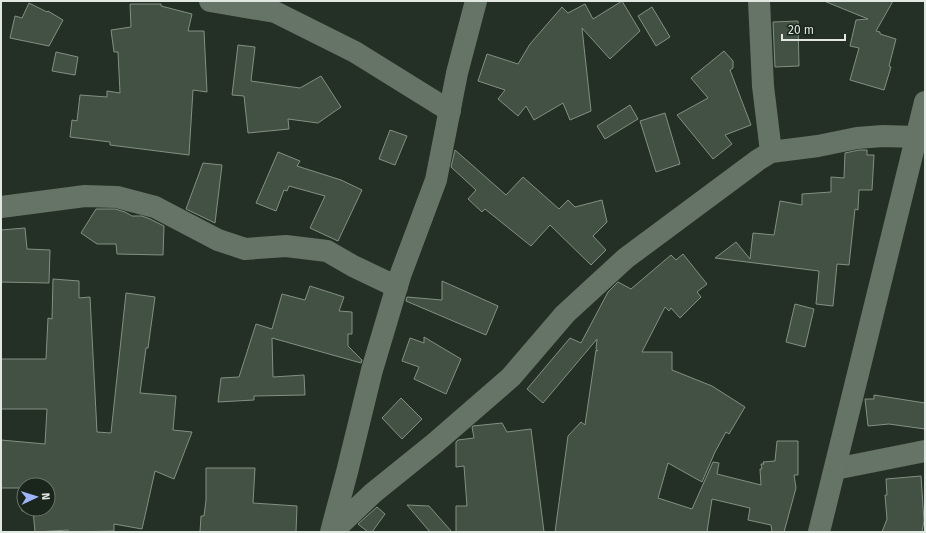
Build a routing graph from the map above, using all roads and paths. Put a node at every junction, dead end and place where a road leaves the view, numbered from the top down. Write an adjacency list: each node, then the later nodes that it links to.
1 (210, 1): 5 (street)
2 (476, 1): 5 (street)
3 (758, 1): 7 (street)
4 (925, 102): 6 (street)
5 (450, 111): 9 (street)
6 (917, 137): 7 (street); 11 (street)
7 (771, 152): 12 (street)
8 (1, 207): 9 (street)
9 (397, 287): 12 (street)
10 (925, 451): 11 (street)
11 (835, 469): 13 (street)
12 (331, 532)
13 (819, 532)

